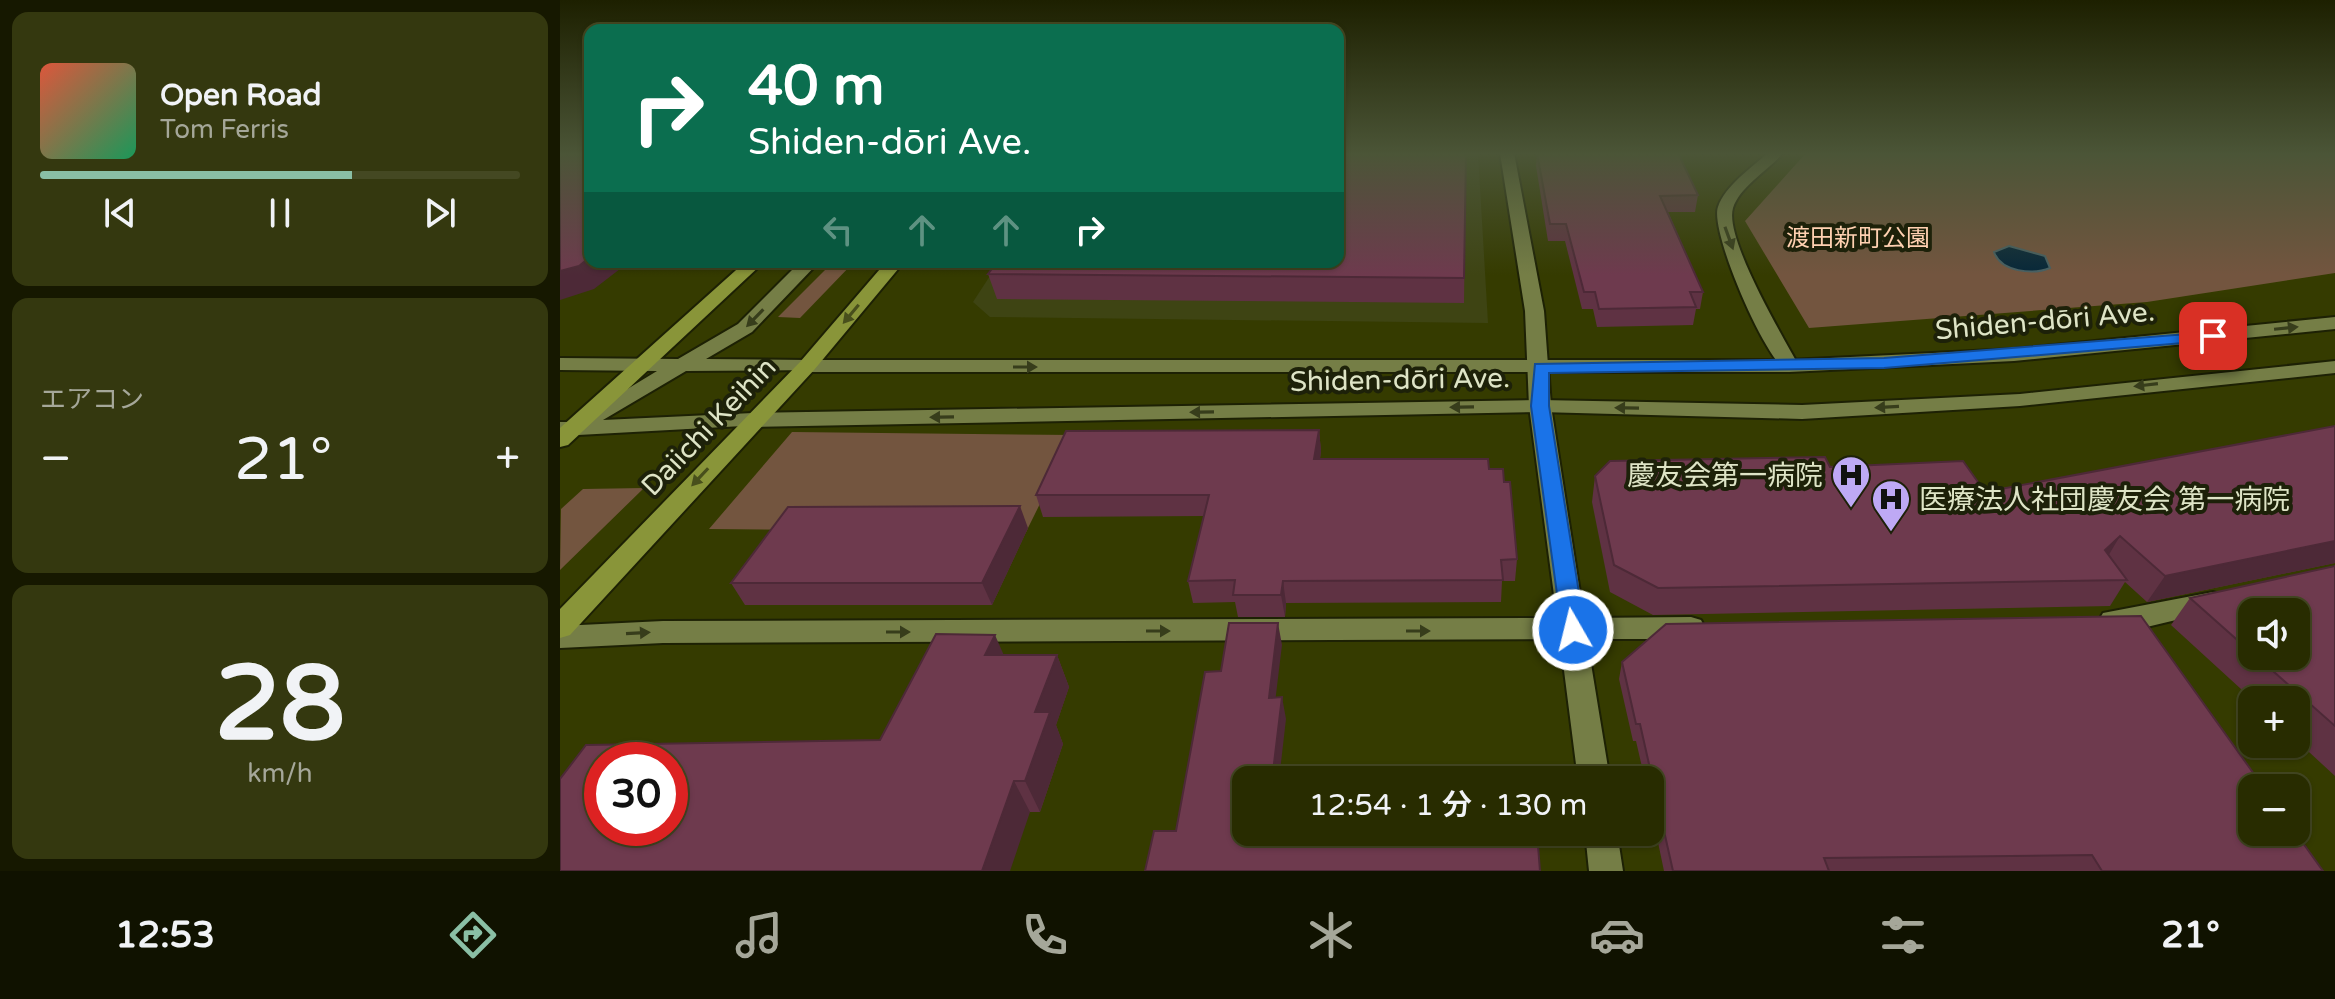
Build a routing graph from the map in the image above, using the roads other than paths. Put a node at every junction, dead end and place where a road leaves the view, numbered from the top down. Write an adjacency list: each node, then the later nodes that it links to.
1 (1513, 194): 13 (street)
2 (1738, 194): 11 (street, one-way to 11)
3 (748, 268): 8 (highway)
4 (804, 268): 9 (street, one-way to 9)
5 (890, 268): 10 (highway, Daiichi Keihin, one-way to 10)
6 (2335, 323): 11 (street, Shiden-dōri Ave., one-way to 6)
7 (560, 364): 8 (street, Shiden-dōri Ave.)
8 (641, 365): 9 (street, Shiden-dōri Ave.); 16 (highway)
9 (682, 365): 10 (street, Shiden-dōri Ave.); 16 (street)
10 (807, 366): 13 (street, Shiden-dōri Ave., one-way to 13); 15 (highway, Daiichi Keihin)
11 (1789, 366): 13 (street, Shiden-dōri Ave.)
12 (2335, 367): 14 (street, Shiden-dōri Ave., one-way to 14)
13 (1541, 368): 14 (street)
14 (1540, 406): 15 (street, Shiden-dōri Ave., one-way to 15); 21 (street)
15 (753, 420): 16 (street, Shiden-dōri Ave.); 19 (highway, Daiichi Keihin, one-way to 19)
16 (564, 433)
17 (2233, 597): 18 (street)
18 (2083, 621)
19 (560, 627)
20 (1717, 628): 21 (street)
21 (1573, 630): 22 (street, one-way to 21); 23 (street)
22 (560, 637)
23 (1592, 766)
24 (1603, 846): 25 (street)
25 (1606, 871)

